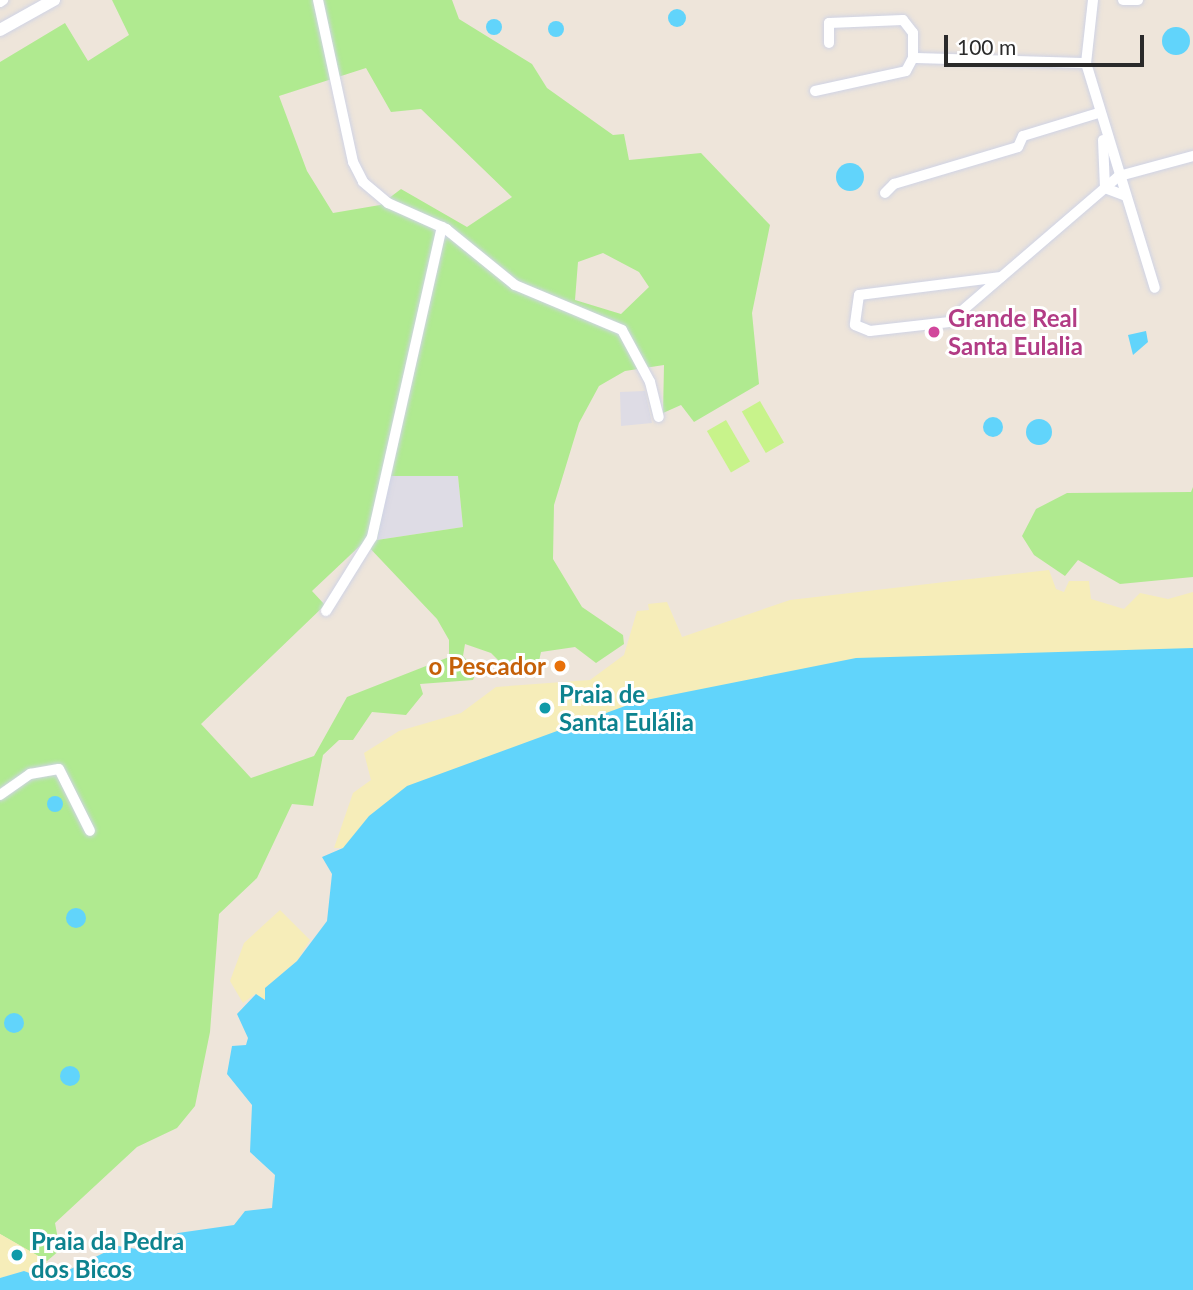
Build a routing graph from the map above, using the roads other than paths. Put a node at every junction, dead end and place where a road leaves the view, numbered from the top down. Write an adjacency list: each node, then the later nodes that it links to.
1 (54, 0): 6 (street)
2 (318, 0): 18 (street)
3 (1093, 0): 9 (street)
4 (1123, 0): 5 (street)
5 (1138, 0)
6 (0, 30)
7 (829, 43): 8 (street)
8 (913, 58): 9 (street); 10 (street)
9 (1086, 63): 11 (street)
10 (815, 91)
11 (1098, 113): 12 (street); 16 (street)
12 (1102, 130): 14 (street); 15 (street)
13 (1193, 156): 14 (street)
14 (1119, 176): 15 (street); 17 (street)
15 (1105, 188): 17 (street); 19 (street)
16 (885, 193)
17 (1126, 197): 20 (street)
18 (442, 227): 21 (street); 22 (street)
19 (1001, 276): 19 (street)
20 (1155, 288)
21 (659, 418)
22 (326, 611)
23 (0, 795): 24 (street)
24 (90, 831)

